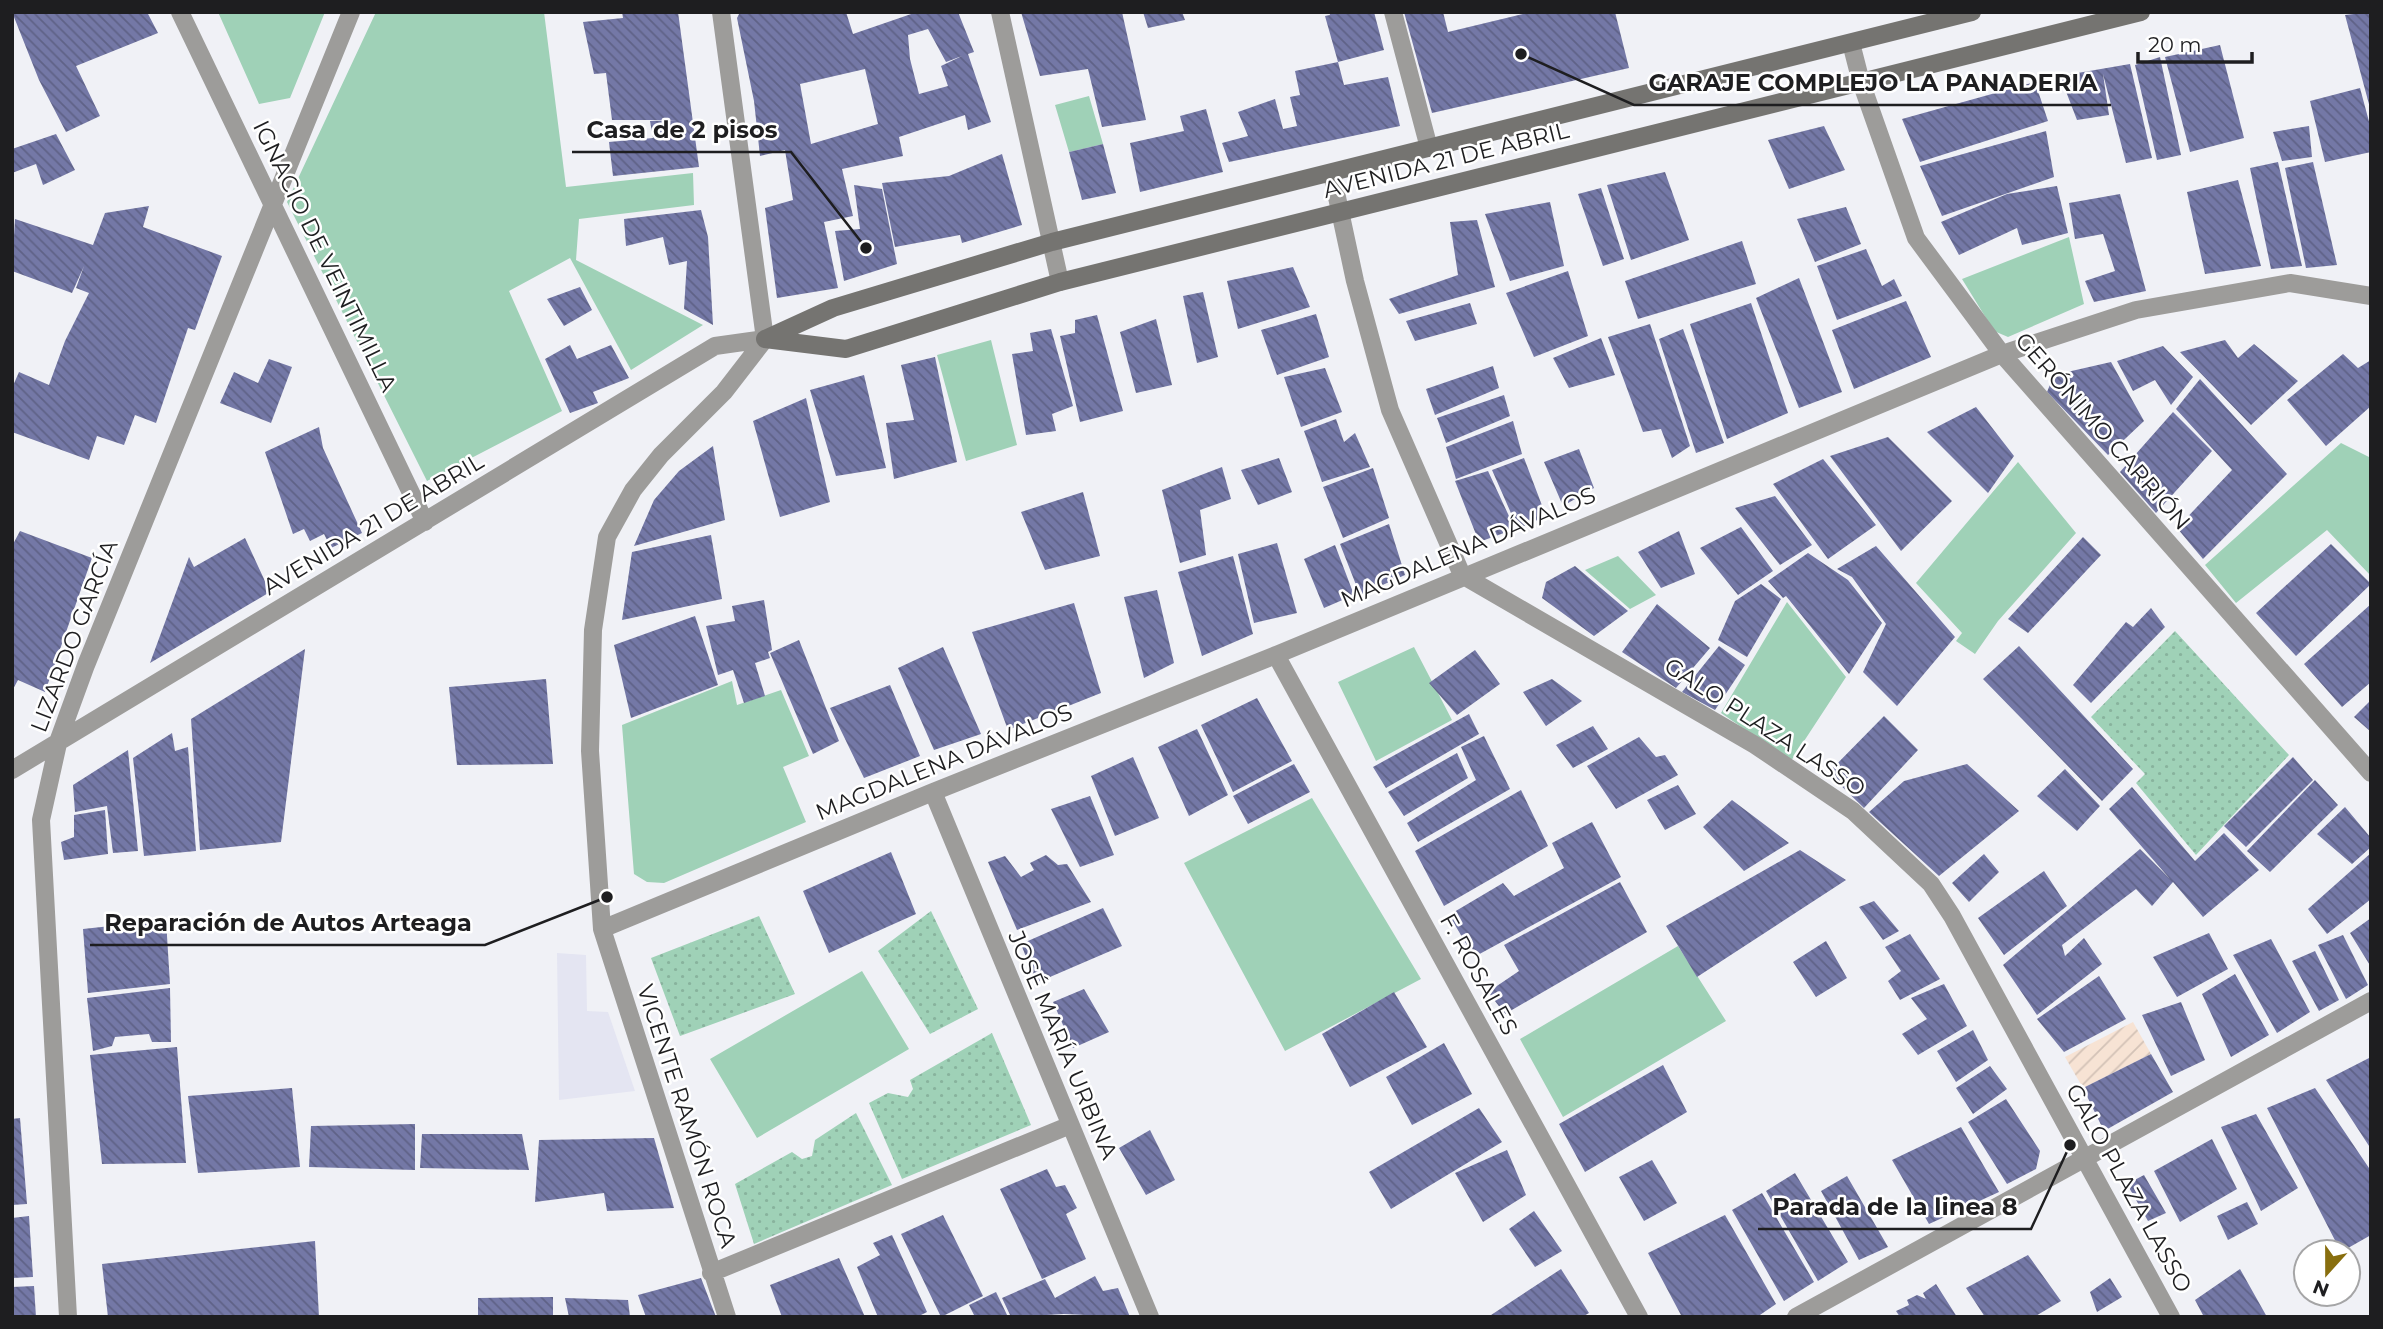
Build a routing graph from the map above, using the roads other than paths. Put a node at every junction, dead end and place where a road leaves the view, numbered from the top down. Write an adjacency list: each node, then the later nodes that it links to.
1 (180, 12): 12 (street, IGNACIO DE VEINTIMILLA)
2 (351, 12): 12 (street, LIZARDO GARCÍA)
3 (721, 12): 17 (street)
4 (1000, 12): 14 (street)
5 (1393, 12): 10 (street)
6 (1972, 12): 8 (main road, AVENIDA 21 DE ABRIL)
7 (2141, 12): 9 (main road, AVENIDA 21 DE ABRIL)
8 (1851, 43): 9 (street, GERÓNIMO CARRIÓN); 10 (main road, AVENIDA 21 DE ABRIL)
9 (1861, 82): 13 (main road, AVENIDA 21 DE ABRIL); 18 (street, GERÓNIMO CARRIÓN)
10 (1430, 148): 11 (main road, AVENIDA 21 DE ABRIL)
11 (1332, 174): 13 (street); 14 (main road, AVENIDA 21 DE ABRIL)
12 (272, 203): 19 (street, IGNACIO DE VEINTIMILLA); 22 (street, LIZARDO GARCÍA)
13 (1339, 212): 15 (main road, AVENIDA 21 DE ABRIL); 20 (street)
14 (1052, 242): 15 (street); 17 (main road, AVENIDA 21 DE ABRIL)
15 (1060, 282): 17 (main road, AVENIDA 21 DE ABRIL)
16 (2371, 296): 18 (street, MAGDALENA DÁVALOS)
17 (765, 339): 19 (street, AVENIDA 21 DE ABRIL); 26 (street, VICENTE RAMÓN ROCA)
18 (2002, 354): 20 (street, MAGDALENA DÁVALOS); 24 (street, GERÓNIMO CARRIÓN)
19 (425, 522): 22 (street, AVENIDA 21 DE ABRIL)
20 (1462, 575): 21 (street, MAGDALENA DÁVALOS); 29 (street, GALO PLAZA LASSO)
21 (1276, 655): 25 (street, MAGDALENA DÁVALOS); 34 (street, F. ROSALES)
22 (60, 739): 23 (street, AVENIDA 21 DE ABRIL); 31 (street, LIZARDO GARCÍA)
23 (12, 770)
24 (2371, 773)
25 (933, 792): 26 (street, MAGDALENA DÁVALOS); 28 (street, JOSÉ MARÍA URBINA)
26 (602, 929): 30 (street, VICENTE RAMÓN ROCA)
27 (2371, 1001): 29 (street)
28 (1068, 1126): 30 (street); 33 (street, JOSÉ MARÍA URBINA)
29 (2084, 1156): 35 (street); 36 (street, GALO PLAZA LASSO)
30 (711, 1273): 32 (street, VICENTE RAMÓN ROCA)
31 (68, 1317)
32 (727, 1317)
33 (1150, 1317)
34 (1639, 1317)
35 (1796, 1317)
36 (2171, 1317)

